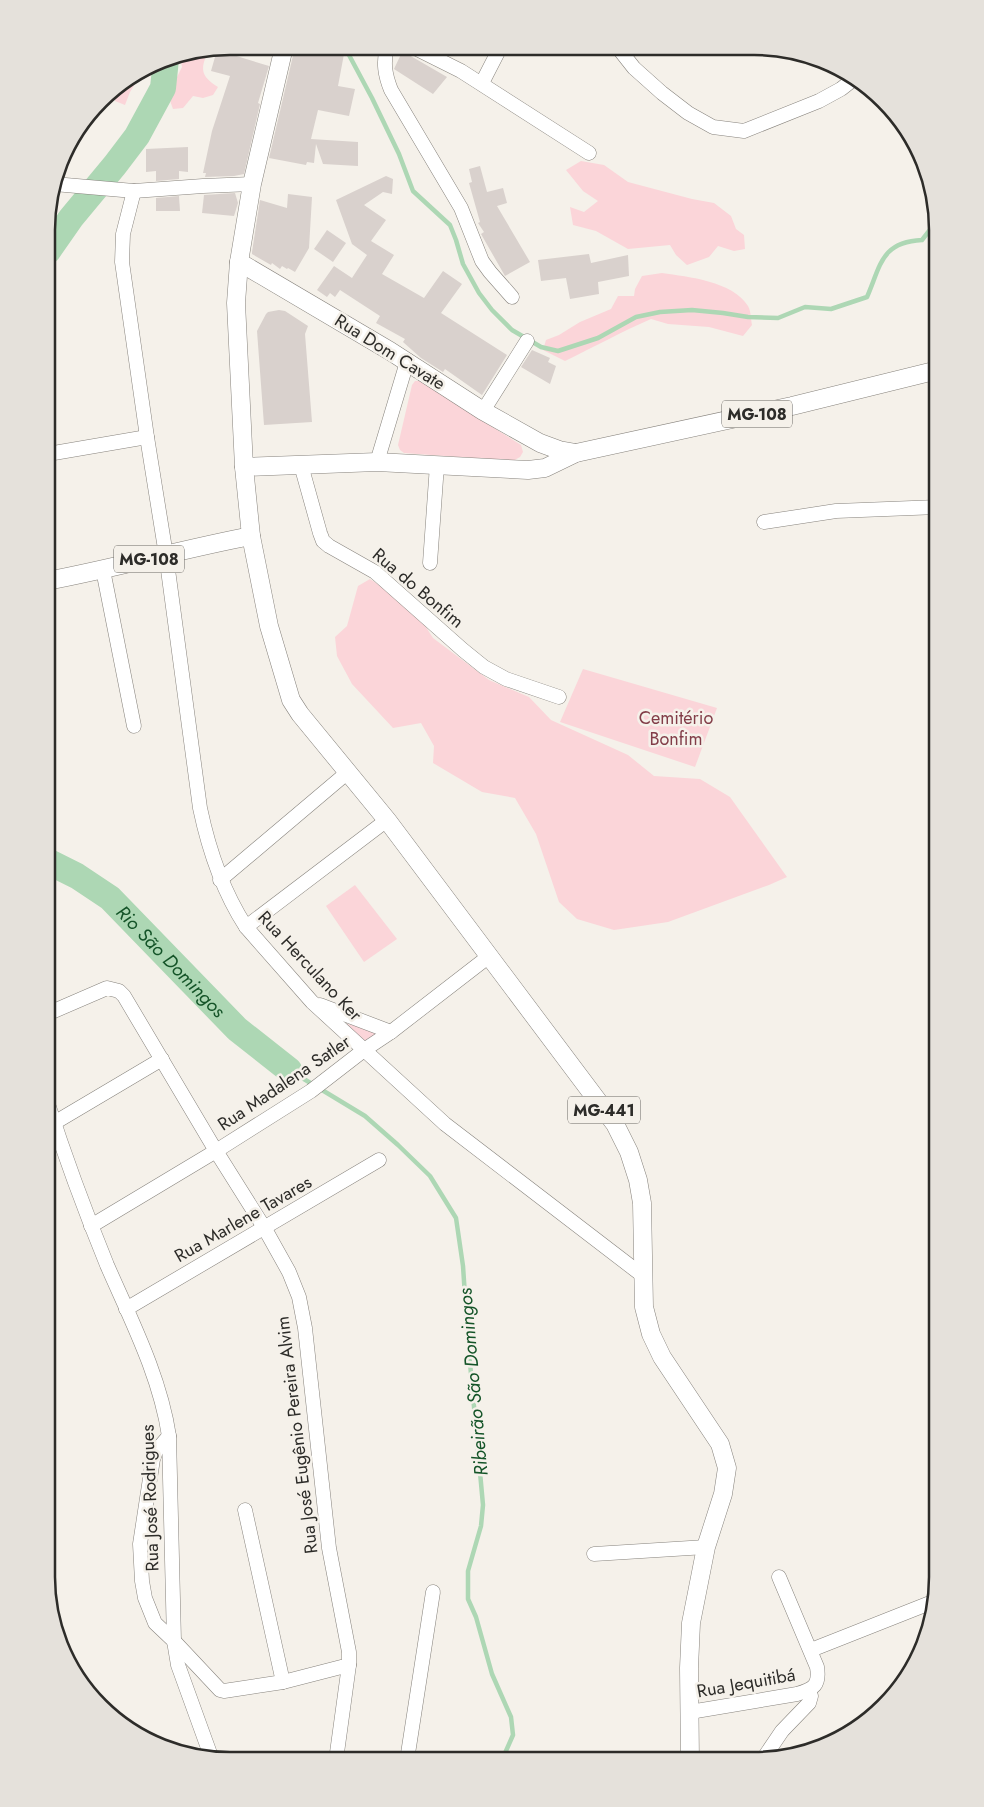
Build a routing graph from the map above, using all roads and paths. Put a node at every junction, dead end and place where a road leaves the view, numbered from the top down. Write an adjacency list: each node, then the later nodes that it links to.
1 (282, 55): 9 (main road)
2 (385, 55): 13 (street)
3 (429, 55): 6 (street)
4 (496, 55): 6 (street)
5 (624, 55): 7 (street)
6 (482, 83): 8 (street)
7 (849, 83)
8 (589, 153)
9 (252, 184): 11 (street); 12 (main road)
10 (61, 185): 11 (street)
11 (128, 191): 18 (street, Rua Herculano Ker)
12 (239, 262): 15 (main road, Rua Dom Cavate / MG-108); 25 (main road)
13 (512, 297)
14 (527, 341): 17 (street)
15 (408, 362): 17 (main road, Rua Dom Cavate / MG-108); 22 (street)
16 (929, 372): 21 (main road, MG-108)
17 (483, 411): 19 (main road, Rua Dom Cavate / MG-108)
18 (147, 437): 20 (street); 30 (street, Rua Herculano Ker)
19 (540, 443): 21 (main road, MG-108); 26 (main road)
20 (55, 453)
21 (576, 453): 26 (main road, MG-108)
22 (377, 462): 23 (main road, MG-108); 24 (main road, MG-108)
23 (301, 465): 25 (main road, MG-108); 34 (street, Rua do Bonfim)
24 (437, 465): 26 (main road, MG-108); 31 (street)
25 (244, 467): 29 (main road)
26 (545, 468)
27 (929, 507): 28 (street)
28 (764, 522)
29 (251, 536): 30 (main road, MG-108); 36 (main road, MG-441)
30 (166, 555): 32 (main road, MG-108); 38 (street, Rua Herculano Ker)
31 (430, 563)
32 (103, 570): 33 (main road, MG-108); 35 (street)
33 (55, 579)
34 (560, 697)
35 (134, 726)
36 (348, 772): 37 (main road, MG-441); 38 (street)
37 (387, 820): 39 (street); 40 (main road, MG-441)
38 (220, 880): 39 (street, Rua Herculano Ker)
39 (246, 927): 41 (street, Rua Herculano Ker)
40 (488, 957): 43 (street, Rua Madalena Satler); 52 (main road, MG-441)
41 (312, 1002): 43 (street); 44 (street, Rua Herculano Ker)
42 (55, 1010): 45 (street, Rua José Eugênio Pereira Alvim)
43 (391, 1032): 44 (street, Rua Madalena Satler)
44 (364, 1050): 48 (street, Rua Madalena Satler); 52 (street, Rua Herculano Ker)
45 (162, 1059): 46 (street); 48 (street, Rua José Eugênio Pereira Alvim)
46 (55, 1123)
47 (55, 1127): 50 (street, Rua José Rodrigues)
48 (216, 1151): 50 (street, Rua Madalena Satler); 51 (street, Rua José Eugênio Pereira Alvim)
49 (380, 1160): 51 (street, Rua Marlene Tavares)
50 (91, 1226): 53 (street, Rua José Rodrigues)
51 (265, 1229): 53 (street, Rua Marlene Tavares); 63 (street, Rua José Eugênio Pereira Alvim)
52 (642, 1275): 56 (main road, MG-441)
53 (126, 1309): 54 (street, Rua José Rodrigues)
54 (169, 1436): 61 (street, Rua José Rodrigues); 61 (street)
55 (245, 1510): 64 (street)
56 (706, 1547): 57 (street); 66 (main road, MG-441)
57 (594, 1554)
58 (779, 1577): 62 (street, Rua Jequitibá)
59 (433, 1592): 69 (street)
60 (927, 1604): 62 (street)
61 (174, 1641): 64 (street); 67 (street, Rua José Rodrigues)
62 (810, 1650): 65 (street, Rua Jequitibá)
63 (349, 1665): 64 (street); 68 (street, Rua José Eugênio Pereira Alvim)
64 (283, 1682)
65 (809, 1691): 66 (street, Rua Jequitibá); 71 (street, Rua Jequitibá)
66 (690, 1712): 70 (main road, MG-441)
67 (209, 1751)
68 (337, 1752)
69 (409, 1752)
70 (690, 1752)
71 (768, 1752)

